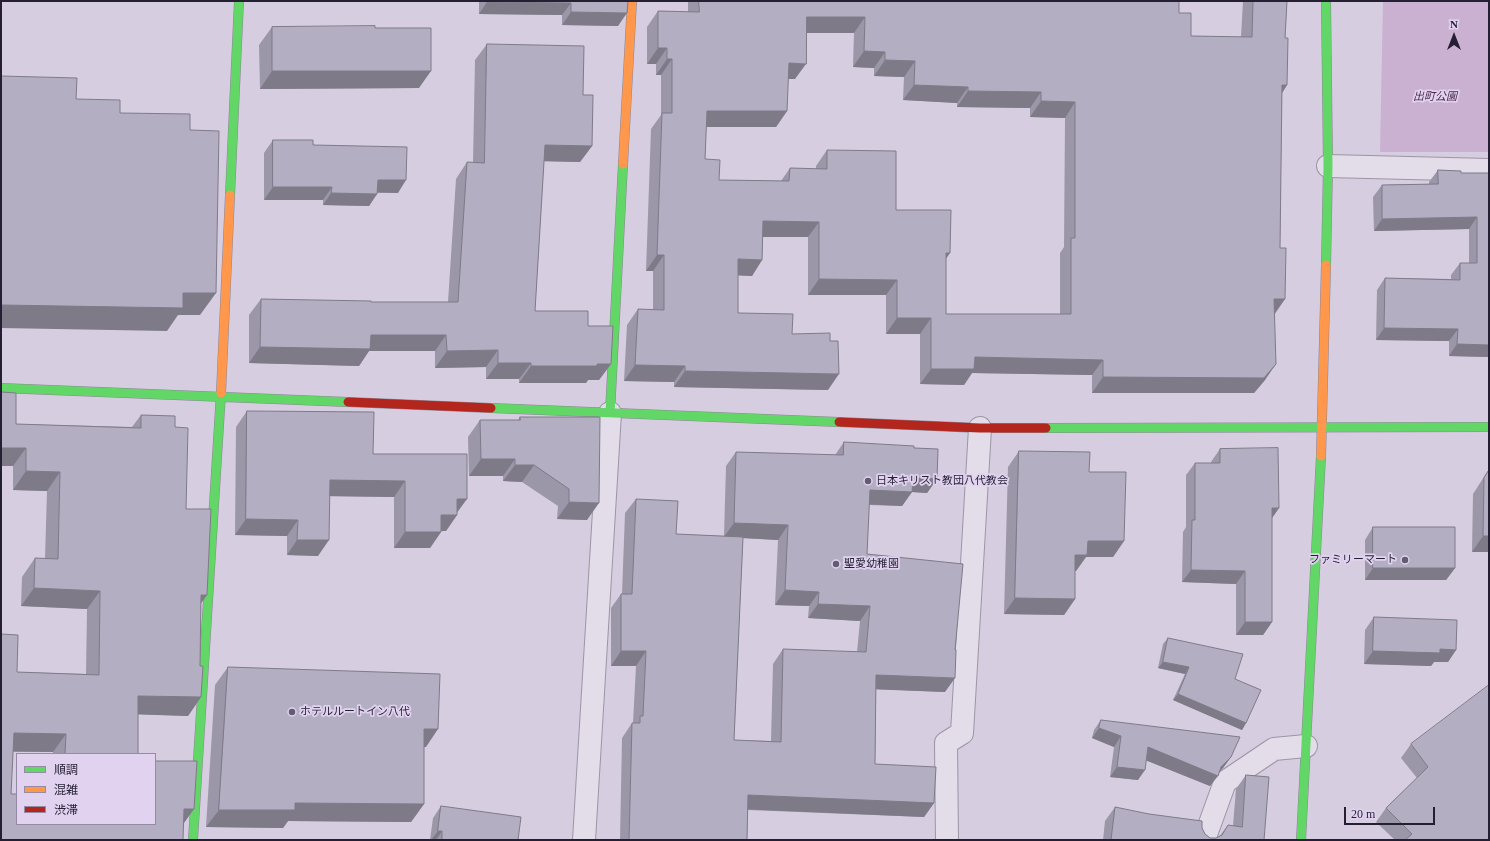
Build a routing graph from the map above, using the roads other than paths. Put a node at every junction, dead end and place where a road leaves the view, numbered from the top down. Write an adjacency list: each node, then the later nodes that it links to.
1 (239, 1): 7 (street)
2 (632, 1): 8 (street)
3 (1326, 1): 4 (street)
4 (1328, 166): 5 (street); 9 (street)
5 (1489, 170)
6 (1, 388): 7 (street)
7 (221, 397): 8 (street); 13 (street)
8 (610, 413): 11 (street); 14 (street)
9 (1322, 426): 10 (street); 11 (street); 12 (street)
10 (1489, 427)
11 (980, 428): 15 (street)
12 (1306, 746): 16 (street); 17 (street)
13 (193, 840)
14 (584, 840)
15 (947, 840)
16 (1204, 840)
17 (1301, 840)

